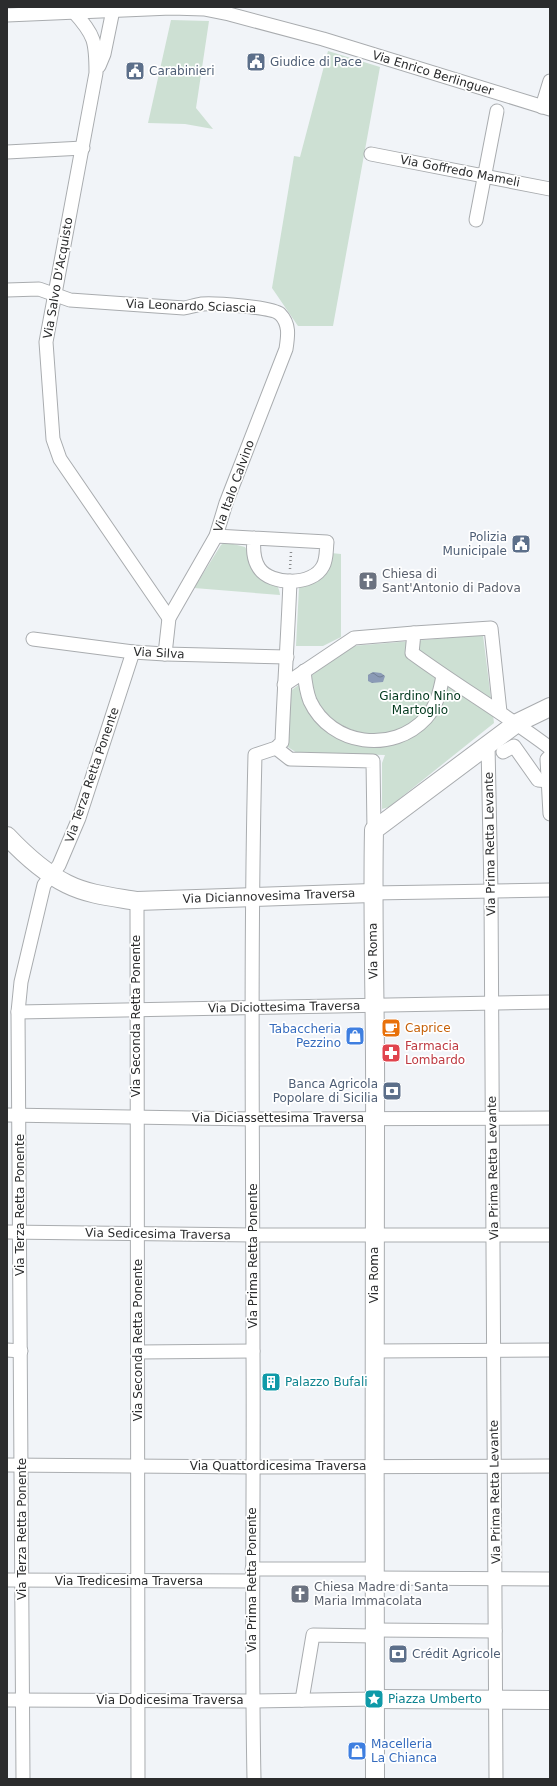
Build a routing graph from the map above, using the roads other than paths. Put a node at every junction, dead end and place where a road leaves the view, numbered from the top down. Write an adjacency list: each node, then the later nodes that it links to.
1 (172, 8): 2 (street, Via Enrico Berlinguer); 7 (street, Via Enrico Berlinguer)
2 (113, 10): 3 (street, Via Enrico Berlinguer); 5 (street)
3 (73, 11): 4 (street, Via Enrico Berlinguer); 5 (street)
4 (7, 15)
5 (96, 73): 9 (street, Via Salvo D'Acquisto)
6 (550, 80): 7 (street)
7 (546, 108)
8 (497, 111): 12 (street)
9 (83, 148): 10 (street); 16 (street, Via Salvo D'Acquisto)
10 (7, 152)
11 (371, 154): 12 (street, Via Goffredo Mameli)
12 (484, 176): 13 (street, Via Goffredo Mameli); 14 (street)
13 (550, 189)
14 (476, 220)
15 (7, 290): 16 (street, Via Leonardo Sciascia)
16 (54, 294): 17 (street, Via Leonardo Sciascia); 21 (street, Via Salvo D'Acquisto)
17 (279, 313): 18 (street, Via Italo Calvino)
18 (216, 536): 19 (street); 21 (street, Via Italo Calvino)
19 (254, 538): 20 (street); 20 (street)
20 (290, 581): 26 (street)
21 (169, 618): 25 (street, Via Italo Calvino)
22 (414, 633): 27 (street); 28 (street); 31 (street)
23 (33, 639): 24 (street, Via Silva)
24 (133, 652): 25 (street, Via Silva); 43 (street, Via Terza Retta Ponente)
25 (165, 654): 26 (street, Via Silva)
26 (287, 657): 29 (street)
27 (304, 671): 29 (street); 33 (street)
28 (443, 676): 31 (street); 33 (street)
29 (284, 685): 34 (street)
30 (550, 707): 32 (street)
31 (500, 712): 32 (street)
32 (517, 723): 35 (street); 36 (street)
33 (373, 742): 38 (street)
34 (276, 748): 38 (street); 47 (street, Via Prima Retta Ponente)
35 (496, 748): 39 (street); 41 (street); 45 (street, Via Prima Retta Levante)
36 (550, 748)
37 (550, 756): 39 (street)
38 (373, 761): 41 (street)
39 (548, 781): 40 (street)
40 (550, 814)
41 (374, 830): 46 (street, Via Roma)
42 (7, 836): 43 (street, Via Diciannovesima Traversa)
43 (51, 874): 48 (street, Via Diciannovesima Traversa); 54 (street, Via Terza Retta Ponente)
44 (550, 890): 45 (street, Via Diciannovesima Traversa)
45 (491, 892): 46 (street, Via Diciannovesima Traversa); 50 (street, Via Prima Retta Levante)
46 (372, 893): 47 (street, Via Diciannovesima Traversa); 51 (street, Via Roma)
47 (252, 896): 48 (street, Via Diciannovesima Traversa); 52 (street, Via Prima Retta Ponente)
48 (137, 901): 53 (street, Via Seconda Retta Ponente)
49 (550, 1002): 50 (street, Via Diciottesima Traversa)
50 (492, 1003): 51 (street, Via Diciottesima Traversa); 60 (street, Via Prima Retta Levante)
51 (374, 1005): 52 (street, Via Diciottesima Traversa); 57 (street, Via Roma)
52 (252, 1008): 53 (street, Via Diciottesima Traversa); 59 (street, Via Prima Retta Ponente)
53 (136, 1010): 54 (street, Via Diciottesima Traversa); 56 (street, Via Seconda Retta Ponente)
54 (18, 1012): 55 (street, Via Terza Retta Ponente)
55 (13, 1116): 56 (street, Via Diciassettesima Traversa); 61 (street, Via Terza Retta Ponente)
56 (136, 1117): 59 (street, Via Diciassettesima Traversa); 62 (street, Via Seconda Retta Ponente)
57 (375, 1118): 59 (street, Via Diciassettesima Traversa); 60 (street, Via Diciassettesima Traversa); 64 (street, Via Roma)
58 (550, 1118): 60 (street, Via Diciassettesima Traversa)
59 (252, 1119): 63 (street, Via Prima Retta Ponente)
60 (492, 1119): 65 (street, Via Prima Retta Levante)
61 (13, 1232): 62 (street, Via Sedicesima Traversa); 70 (street, Via Terza Retta Ponente)
62 (137, 1234): 63 (street, Via Sedicesima Traversa); 73 (street, Via Seconda Retta Ponente)
63 (253, 1235): 64 (street, Via Sedicesima Traversa); 71 (street, Via Prima Retta Ponente)
64 (374, 1235): 65 (street, Via Sedicesima Traversa); 72 (street, Via Roma)
65 (494, 1235): 66 (street, Via Sedicesima Traversa); 68 (street, Via Prima Retta Levante)
66 (550, 1235)
67 (7, 1350): 70 (street)
68 (494, 1350): 69 (street); 72 (street); 78 (street, Via Prima Retta Levante)
69 (550, 1350)
70 (21, 1351): 75 (street, Via Terza Retta Ponente)
71 (254, 1351): 73 (street); 80 (street, Via Prima Retta Ponente)
72 (374, 1351): 77 (street, Via Roma)
73 (138, 1352): 76 (street, Via Seconda Retta Ponente)
74 (7, 1465): 75 (street, Via Quattordicesima Traversa)
75 (22, 1465): 76 (street, Via Quattordicesima Traversa); 86 (street, Via Terza Retta Ponente)
76 (138, 1465): 80 (street, Via Quattordicesima Traversa); 87 (street, Via Seconda Retta Ponente)
77 (374, 1466): 78 (street, Via Quattordicesima Traversa); 80 (street, Via Quattordicesima Traversa); 81 (street, Via Roma)
78 (494, 1466): 79 (street, Via Quattordicesima Traversa); 83 (street, Via Prima Retta Levante)
79 (550, 1466)
80 (253, 1467): 82 (street, Via Prima Retta Ponente)
81 (375, 1574): 82 (street, Via Tredicesima Traversa); 83 (street, Via Tredicesima Traversa); 88 (street, Via Roma)
82 (251, 1575): 87 (street, Via Tredicesima Traversa); 97 (street, Via Prima Retta Ponente)
83 (498, 1577): 84 (street); 89 (street, Via Prima Retta Levante)
84 (550, 1579)
85 (7, 1580): 86 (street, Via Tredicesima Traversa)
86 (22, 1580): 87 (street, Via Tredicesima Traversa); 93 (street, Via Terza Retta Ponente)
87 (138, 1581): 90 (street, Via Seconda Retta Ponente)
88 (375, 1633): 89 (street); 91 (street, Via Roma); 94 (street)
89 (495, 1634): 95 (street)
90 (138, 1699): 93 (street, Via Dodicesima Traversa); 97 (street, Via Dodicesima Traversa); 99 (street, Via Seconda Retta Ponente)
91 (375, 1699): 94 (street, Via Dodicesima Traversa); 95 (street); 101 (street, Via Roma)
92 (7, 1700): 93 (street, Via Dodicesima Traversa)
93 (23, 1700): 98 (street, Via Terza Retta Ponente)
94 (302, 1700): 97 (street, Via Dodicesima Traversa)
95 (495, 1700): 96 (street); 102 (street)
96 (550, 1700)
97 (252, 1701): 100 (street, Via Prima Retta Ponente)
98 (23, 1779)
99 (138, 1779)
100 (254, 1779)
101 (375, 1779)
102 (496, 1779)

